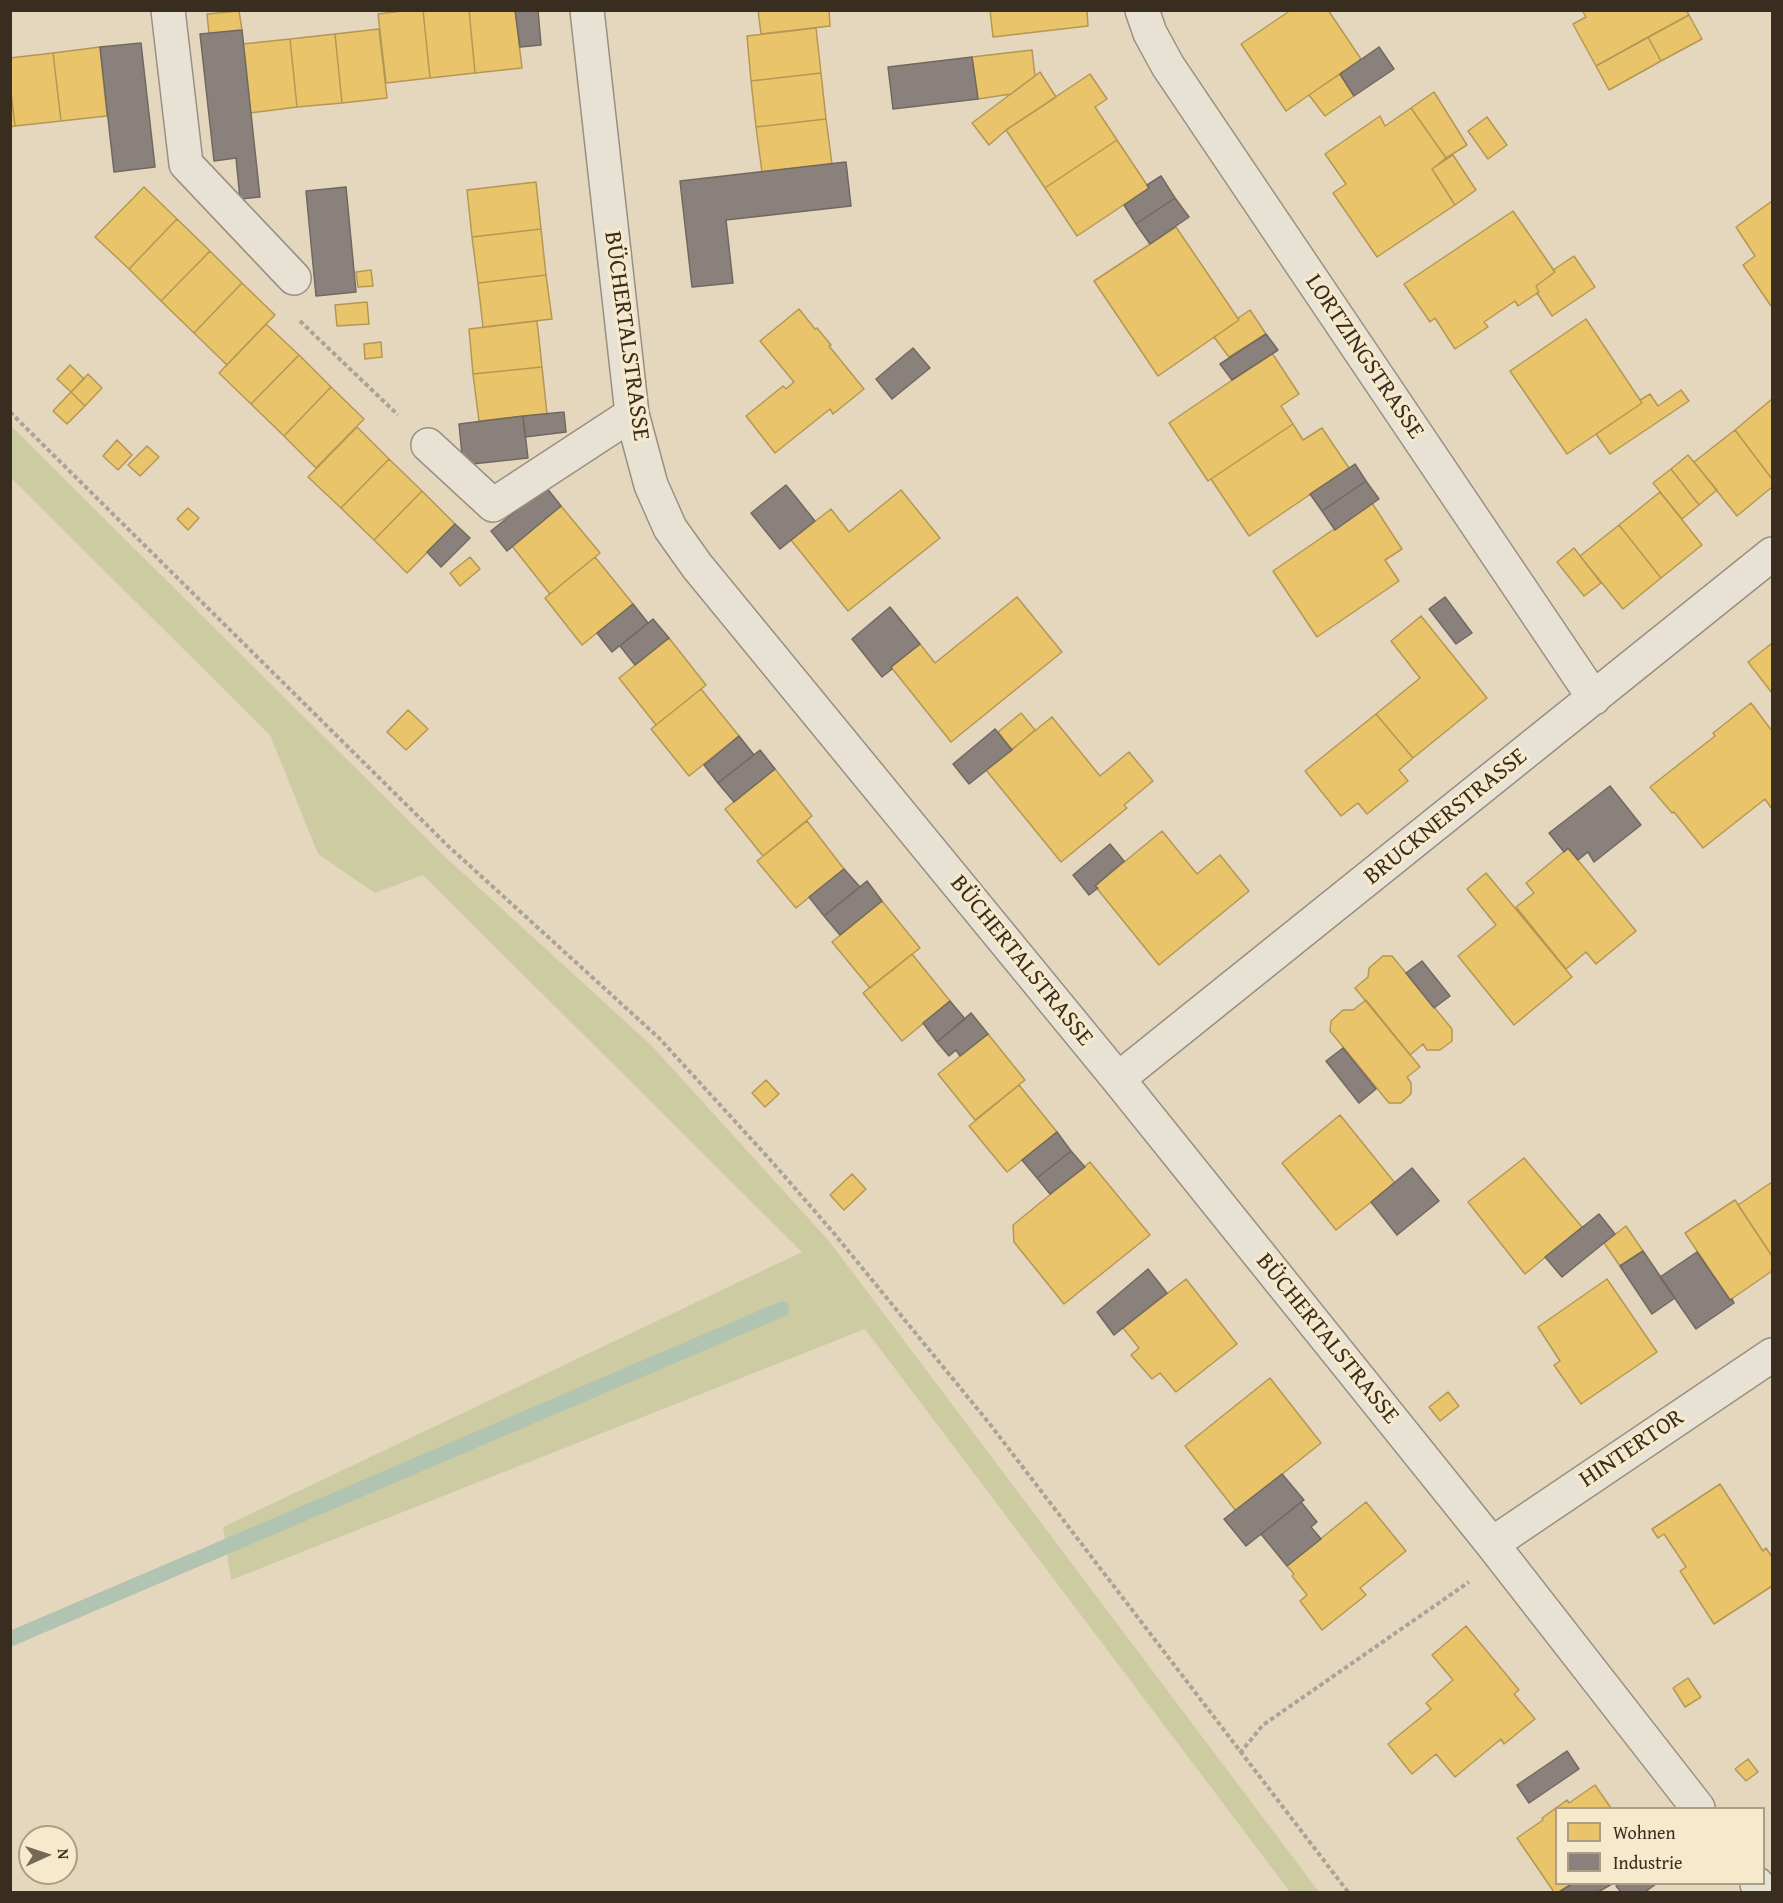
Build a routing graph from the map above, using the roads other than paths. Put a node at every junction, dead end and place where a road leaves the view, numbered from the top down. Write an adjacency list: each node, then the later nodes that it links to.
1 (168, 10): 4 (street)
2 (587, 10): 5 (street, BÜCHERTALSTRASSE)
3 (1142, 10): 8 (street, LORTZINGSTRASSE)
4 (294, 278)
5 (632, 414): 6 (street); 9 (street, BÜCHERTALSTRASSE)
6 (428, 444)
7 (1773, 554): 8 (street, BRUCKNERSTRASSE)
8 (1594, 698): 9 (street, BRUCKNERSTRASSE)
9 (1118, 1079): 11 (street, BÜCHERTALSTRASSE)
10 (1773, 1354): 11 (street, HINTERTOR)
11 (1492, 1544): 12 (street, BÜCHERTALSTRASSE)
12 (1696, 1807)

